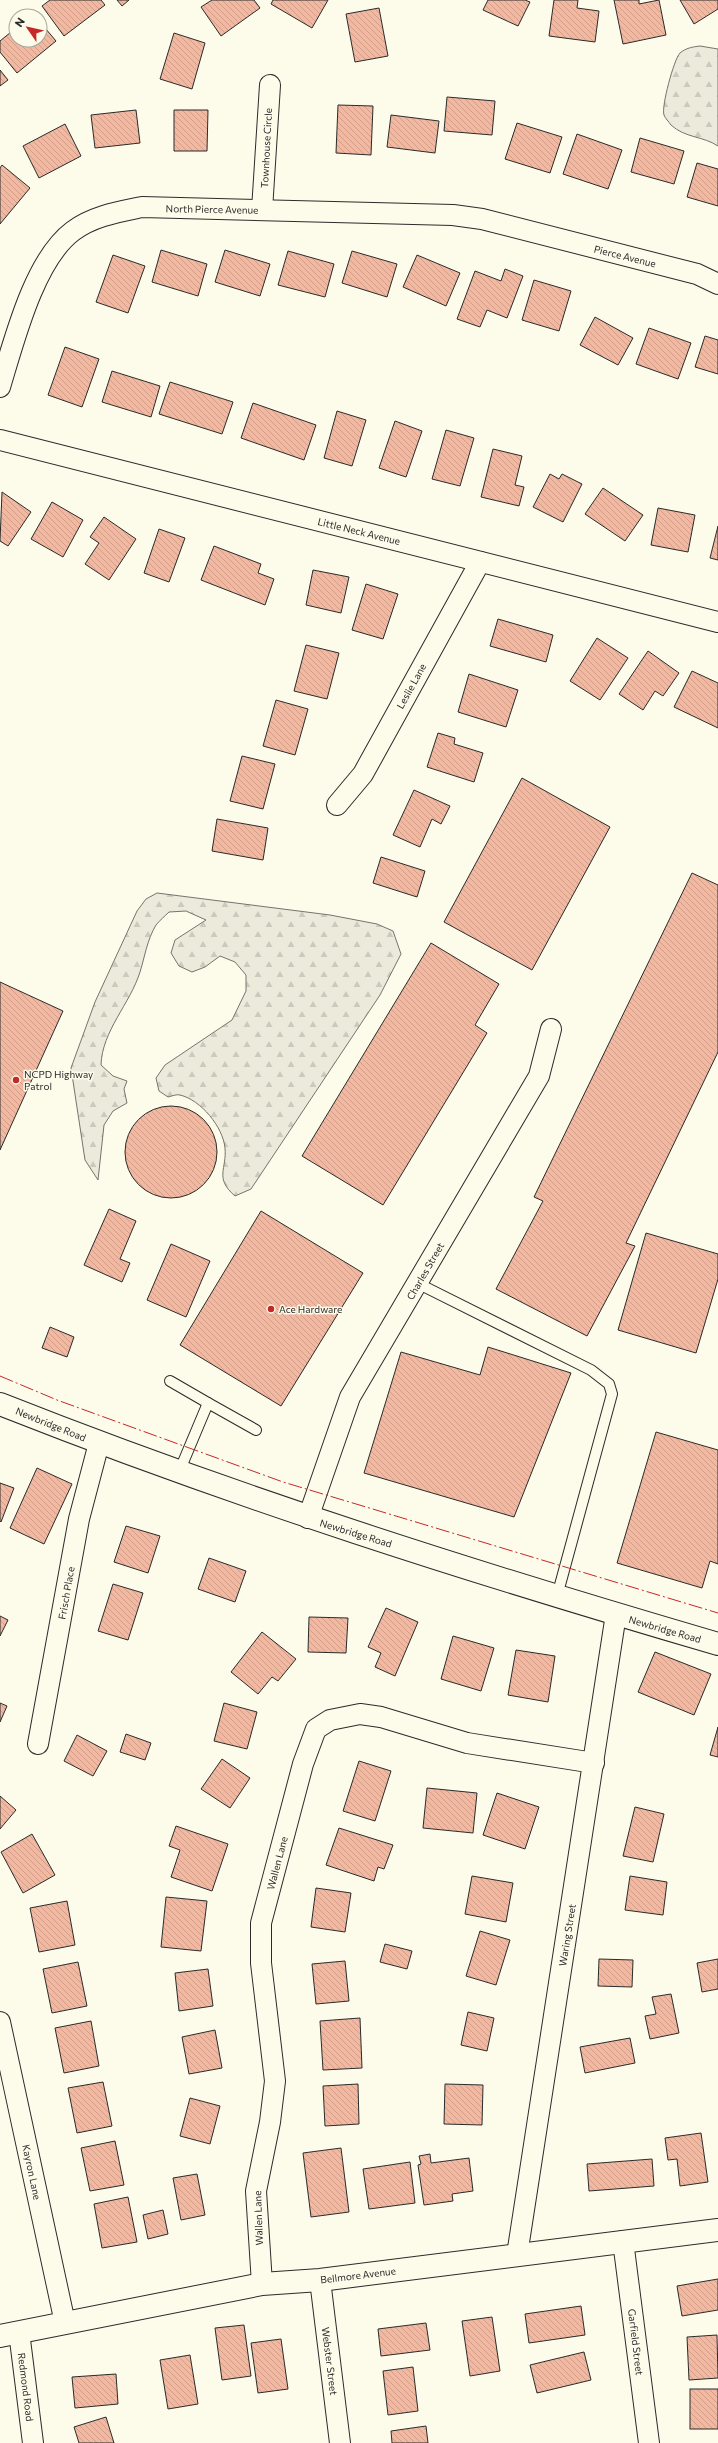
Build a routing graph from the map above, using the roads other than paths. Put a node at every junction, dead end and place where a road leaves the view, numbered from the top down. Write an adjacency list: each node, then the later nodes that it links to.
1 (270, 85): 2 (street, Townhouse Circle)
2 (262, 210): 3 (street, North Pierce Avenue); 5 (street, North Pierce Avenue)
3 (529, 232): 4 (street, Pierce Avenue)
4 (718, 284)
5 (0, 387)
6 (0, 440): 7 (street, Little Neck Avenue)
7 (480, 562): 8 (street, Little Neck Avenue); 9 (street, Leslie Lane)
8 (718, 622)
9 (337, 805)
10 (551, 1029): 11 (street, Charles Street)
11 (417, 1283): 18 (street, Charles Street); 19 (lane)
12 (170, 1381): 13 (lane)
13 (208, 1402): 15 (lane); 17 (lane)
14 (0, 1404): 16 (main road, Newbridge Road)
15 (256, 1430)
16 (99, 1443): 17 (main road, Newbridge Road); 22 (street, Frisch Place)
17 (179, 1472): 18 (main road, Newbridge Road)
18 (308, 1518): 19 (main road, Newbridge Road)
19 (557, 1596): 20 (main road, Newbridge Road)
20 (616, 1614): 21 (main road, Newbridge Road); 23 (street, Waring Street)
21 (718, 1644)
22 (38, 1744)
23 (594, 1763): 27 (street, Waring Street); 29 (street, Wallen Lane)
24 (0, 2022): 30 (street, Kayron Lane)
25 (718, 2230): 26 (main road, Bellmore Avenue)
26 (623, 2241): 27 (main road, Bellmore Avenue); 34 (street, Garfield Street)
27 (517, 2255): 28 (main road, Bellmore Avenue)
28 (320, 2280): 29 (main road, Bellmore Avenue); 33 (street, Webster Street)
29 (262, 2284): 30 (main road, Bellmore Avenue)
30 (65, 2323): 31 (main road, Bellmore Avenue)
31 (9, 2334): 32 (street, Redmond Road)
32 (33, 2443)
33 (340, 2443)
34 (649, 2443)

